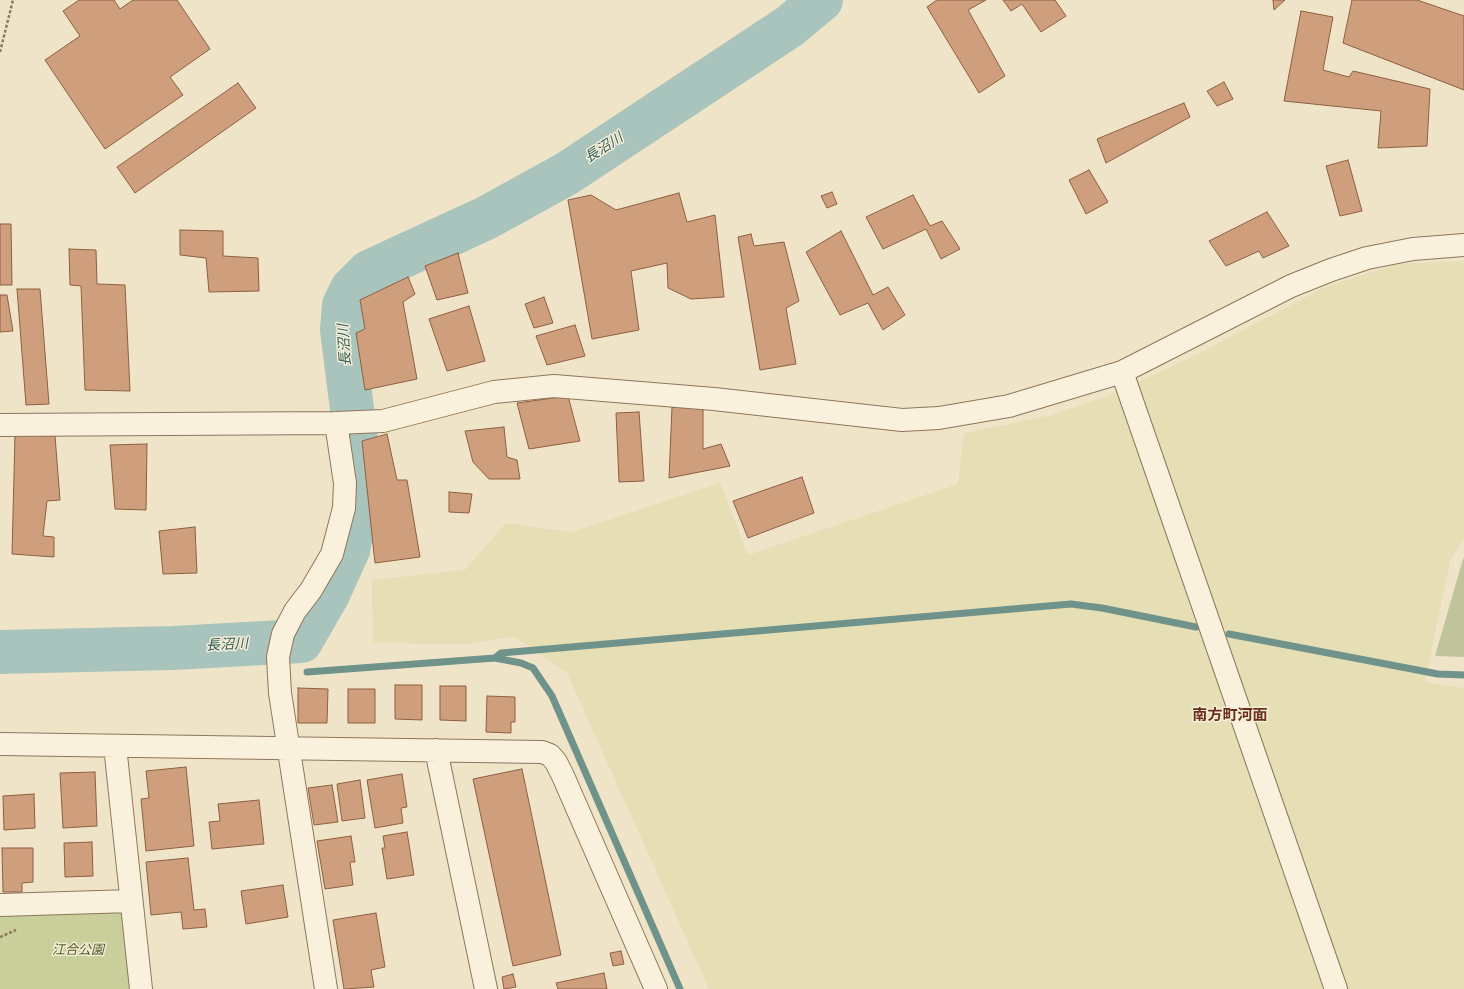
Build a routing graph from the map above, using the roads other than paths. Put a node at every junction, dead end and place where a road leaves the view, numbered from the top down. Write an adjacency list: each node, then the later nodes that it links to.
1 (1464, 245): 2 (street)
2 (1122, 372): 3 (street); 15 (street)
3 (347, 423): 4 (street); 7 (street)
4 (0, 425)
5 (0, 744): 6 (street)
6 (115, 746): 7 (street); 9 (street)
7 (289, 748): 8 (street); 12 (street)
8 (436, 750): 13 (street); 14 (street)
9 (131, 901): 10 (street); 11 (street)
10 (0, 905)
11 (141, 989)
12 (326, 989)
13 (486, 989)
14 (656, 989)
15 (1336, 989)

